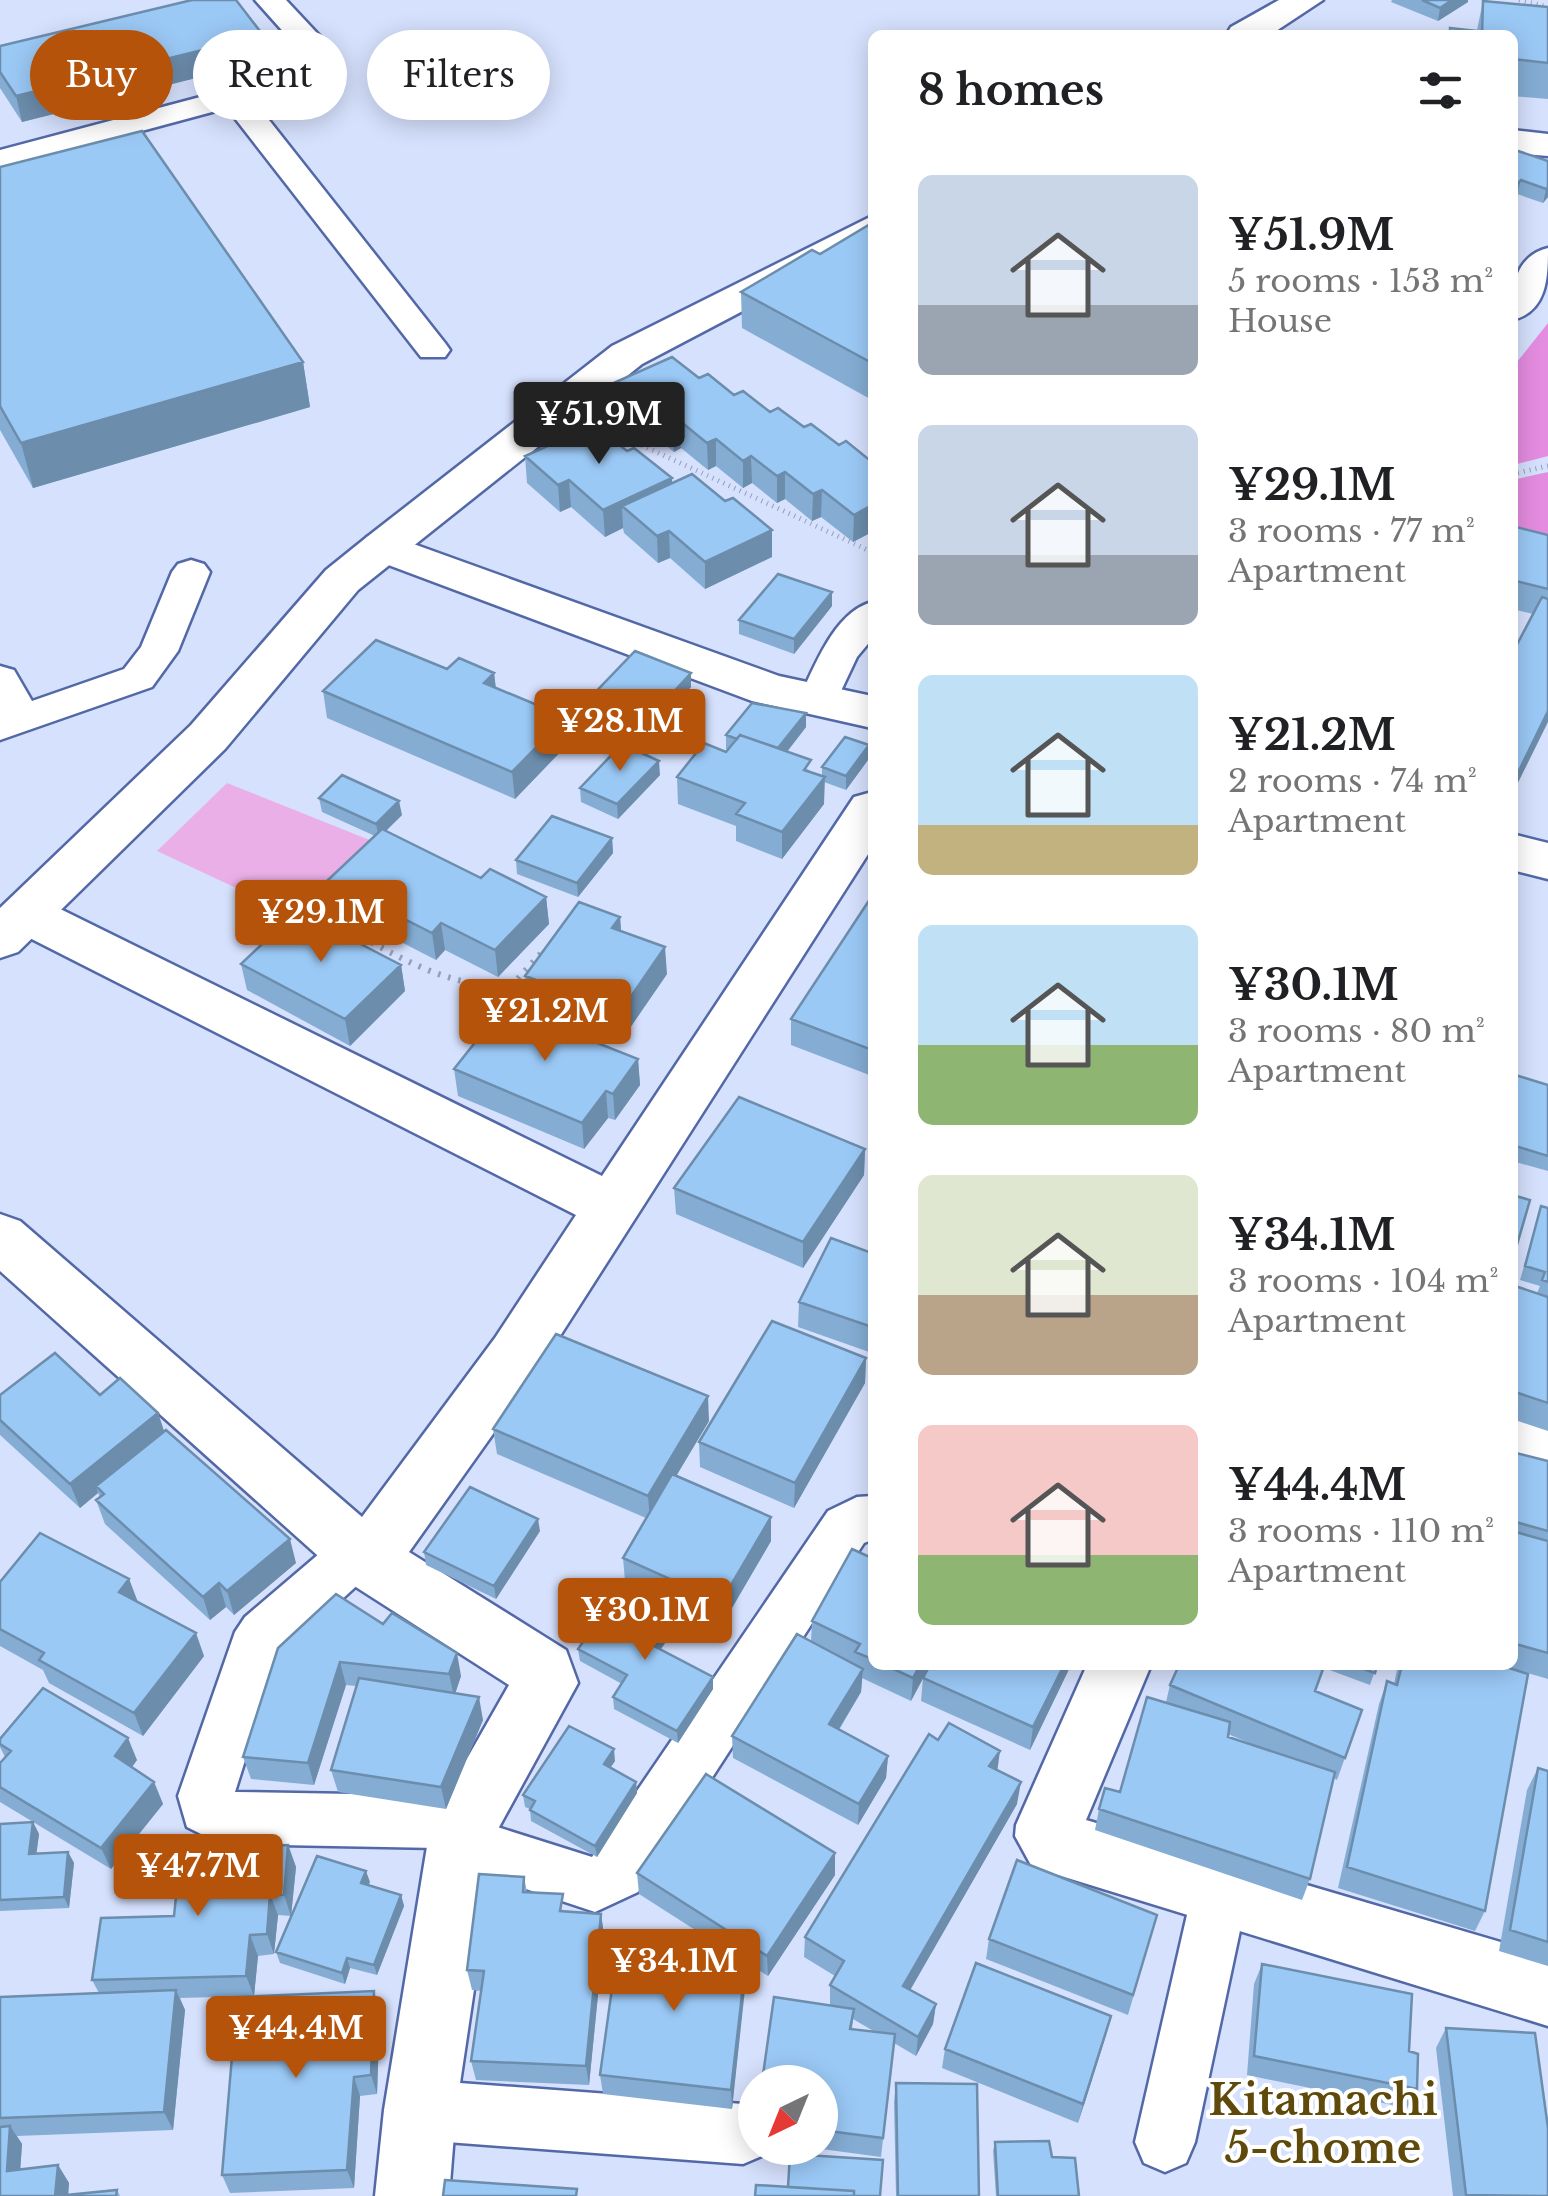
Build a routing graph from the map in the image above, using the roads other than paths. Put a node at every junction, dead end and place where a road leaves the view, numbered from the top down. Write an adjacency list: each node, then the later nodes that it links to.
1 (270, 0): 3 (lane)
2 (1305, 0): 4 (street)
3 (298, 30)
4 (1253, 30)
5 (193, 109): 9 (lane)
6 (252, 120): 13 (lane)
7 (1518, 142): 8 (street)
8 (1548, 145)
9 (0, 160)
10 (868, 230): 14 (street)
11 (1548, 260): 12 (street)
12 (1518, 300)
13 (432, 350)
14 (382, 547): 18 (street); 24 (street)
15 (191, 572): 20 (lane)
16 (868, 619): 18 (lane)
17 (0, 679): 20 (lane)
18 (818, 701): 19 (street)
19 (868, 711)
20 (11, 723)
21 (868, 815): 25 (street)
22 (1518, 854): 23 (street)
23 (1548, 861)
24 (13, 927): 25 (street)
25 (612, 1207): 30 (street)
26 (0, 1238): 30 (street)
27 (1518, 1436): 28 (lane)
28 (1548, 1446)
29 (868, 1518): 32 (lane)
30 (363, 1556): 32 (street); 32 (lane)
31 (1117, 1670): 33 (street)
32 (464, 1832): 35 (street)
33 (1220, 1893): 34 (street); 37 (lane)
34 (1548, 1991)
35 (420, 2110): 36 (lane); 38 (street)
36 (738, 2134)
37 (1165, 2142)
38 (412, 2196)

